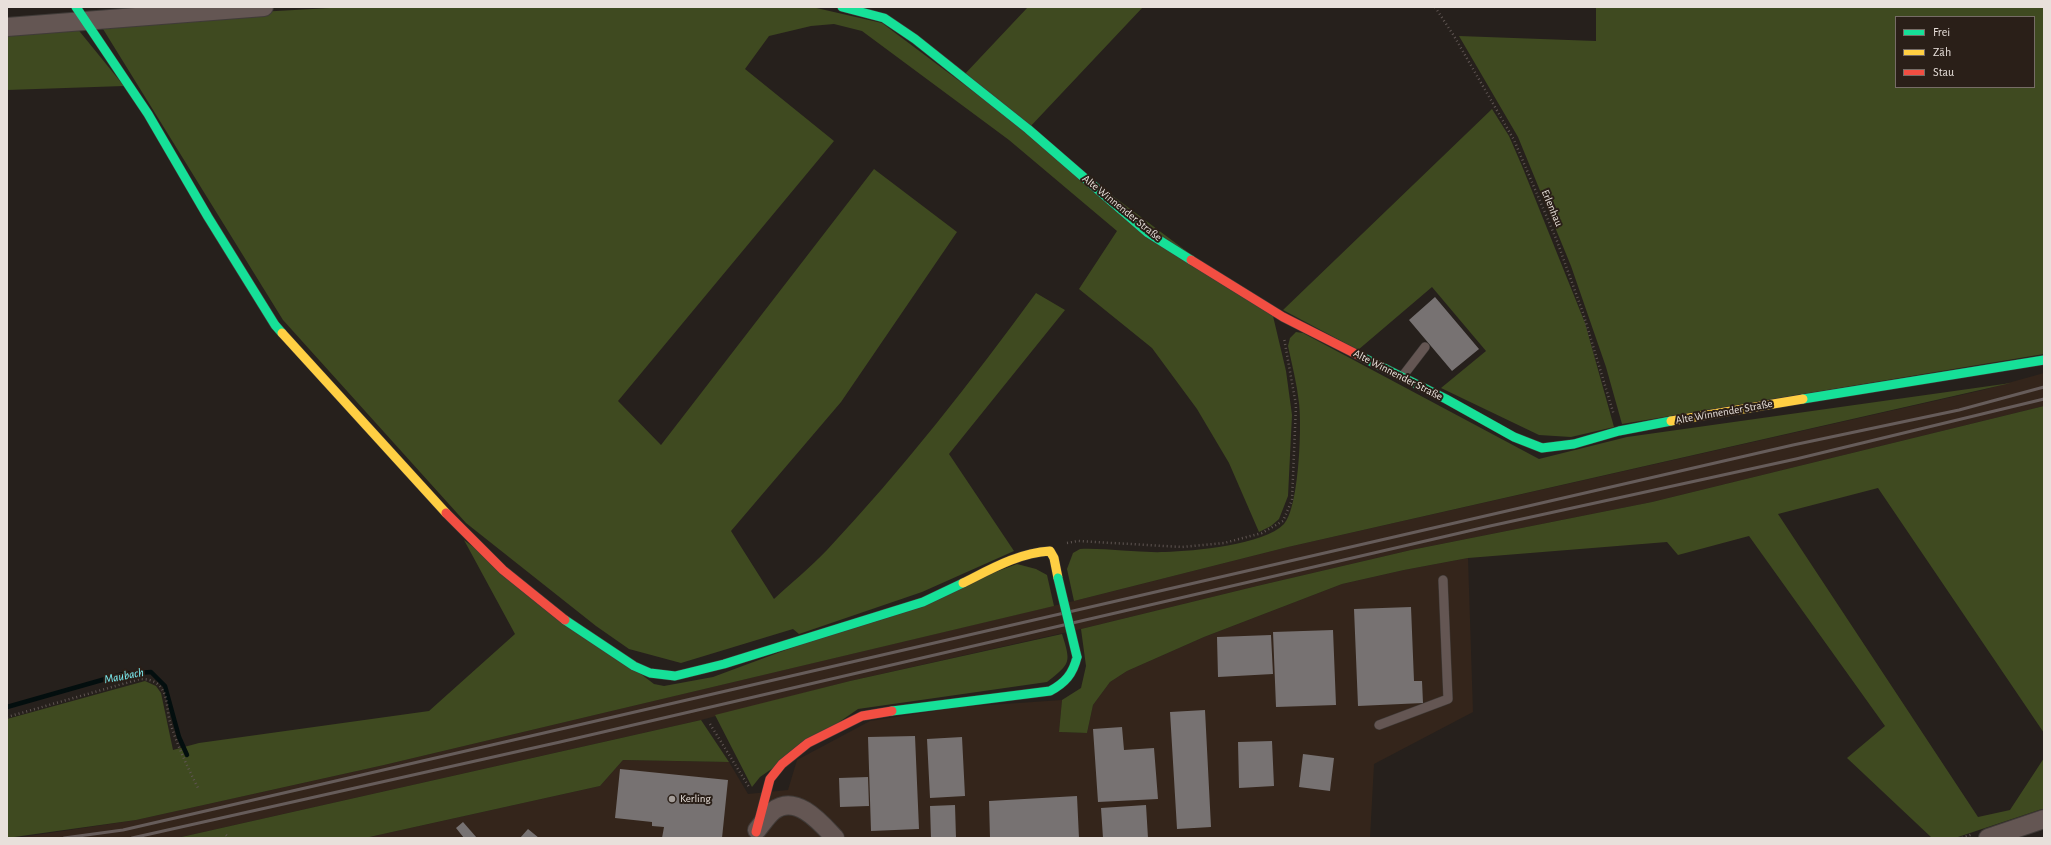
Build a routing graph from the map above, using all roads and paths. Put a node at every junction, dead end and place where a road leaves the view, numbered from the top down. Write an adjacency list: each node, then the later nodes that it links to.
1 (264, 7): 4 (street)
2 (842, 7): 6 (street, Alte Winnender Straße)
3 (1435, 7): 10 (path, Erlenhau)
4 (80, 14): 5 (street); 11 (street)
5 (7, 27)
6 (1284, 317): 9 (street, Alte Winnender Straße); 11 (path)
7 (1425, 346): 9 (lane)
8 (2044, 360): 10 (street, Alte Winnender Straße)
9 (1401, 378): 10 (street, Alte Winnender Straße)
10 (1619, 431)
11 (1050, 551): 17 (street, bridge)
12 (1443, 580): 15 (lane)
13 (7, 717): 16 (path)
14 (710, 724): 17 (path)
15 (1379, 725)
16 (198, 788)
17 (762, 808): 20 (street)
18 (2044, 819): 23 (street)
19 (226, 835): 21 (path)
20 (755, 835): 22 (street)
21 (229, 838)
22 (835, 838)
23 (1988, 838)

